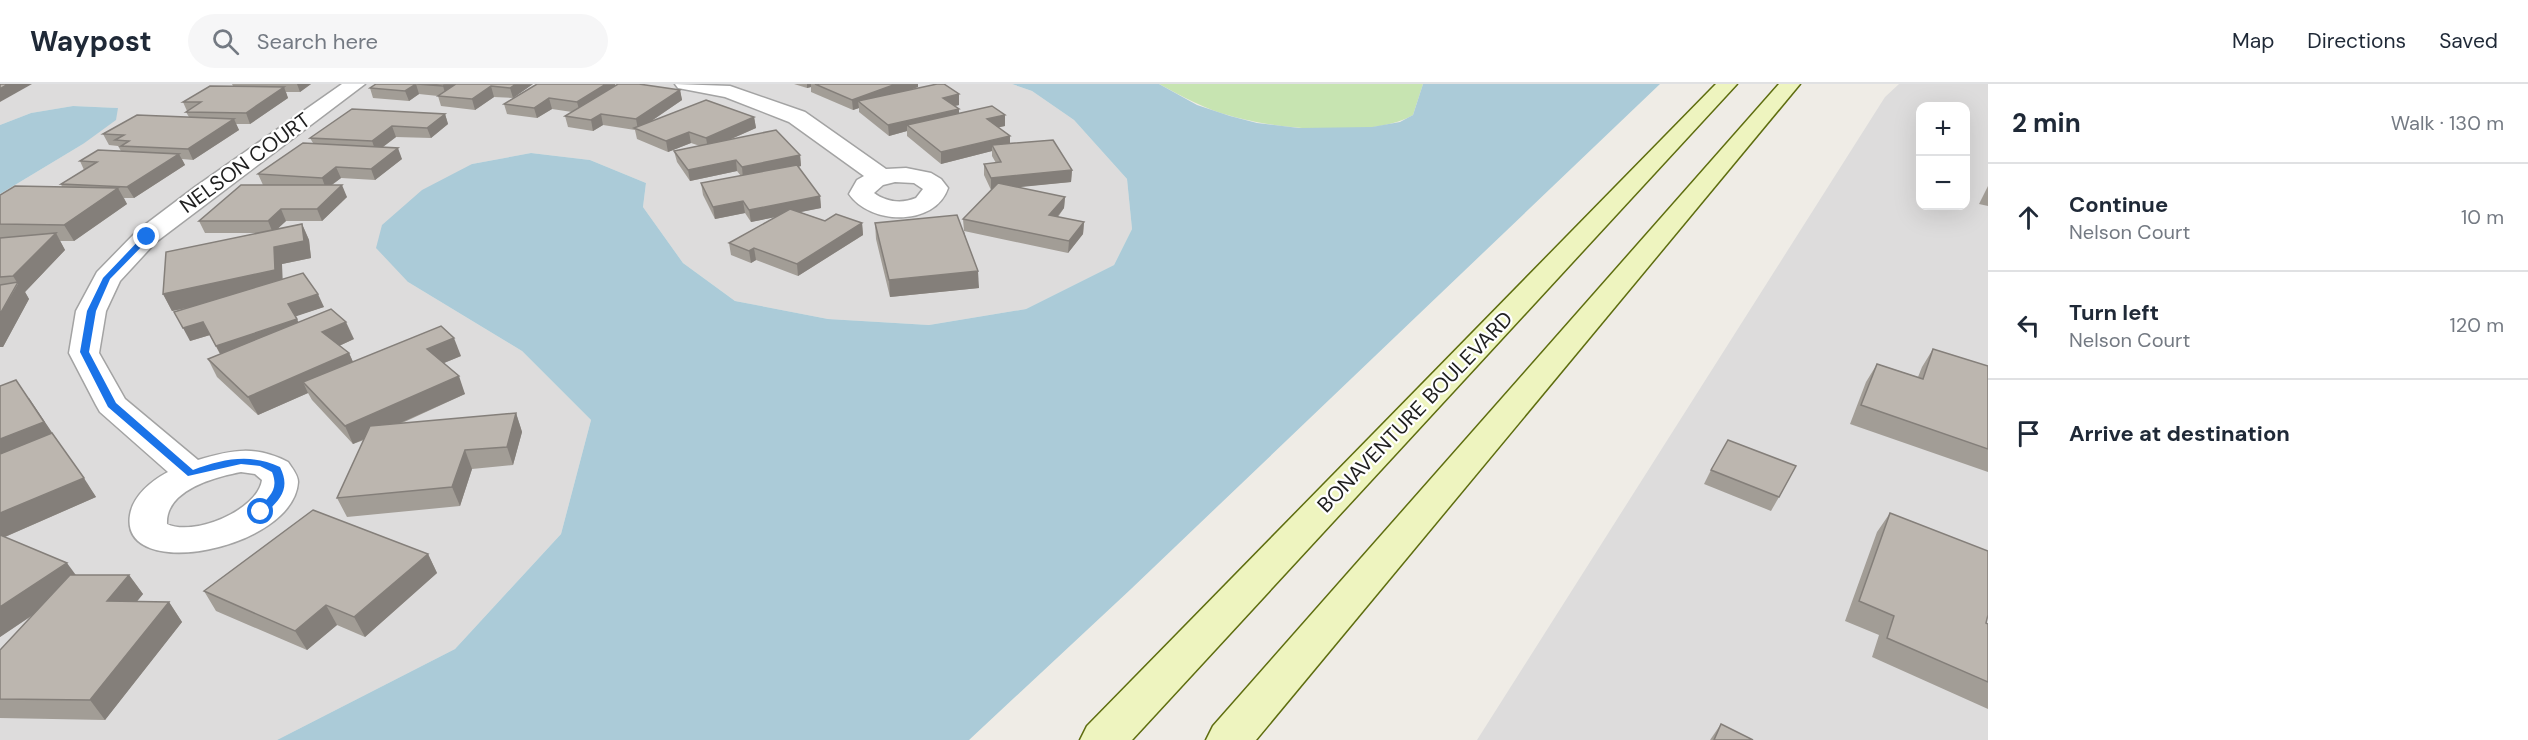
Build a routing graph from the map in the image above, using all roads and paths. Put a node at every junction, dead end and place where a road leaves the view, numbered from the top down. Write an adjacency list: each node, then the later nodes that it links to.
1 (355, 84): 6 (street, NELSON COURT)
2 (685, 84): 5 (street)
3 (1727, 84): 7 (main road, BONAVENTURE BOULEVARD)
4 (1790, 84): 8 (main road)
5 (881, 177)
6 (192, 474)
7 (1102, 740)
8 (1229, 740)

